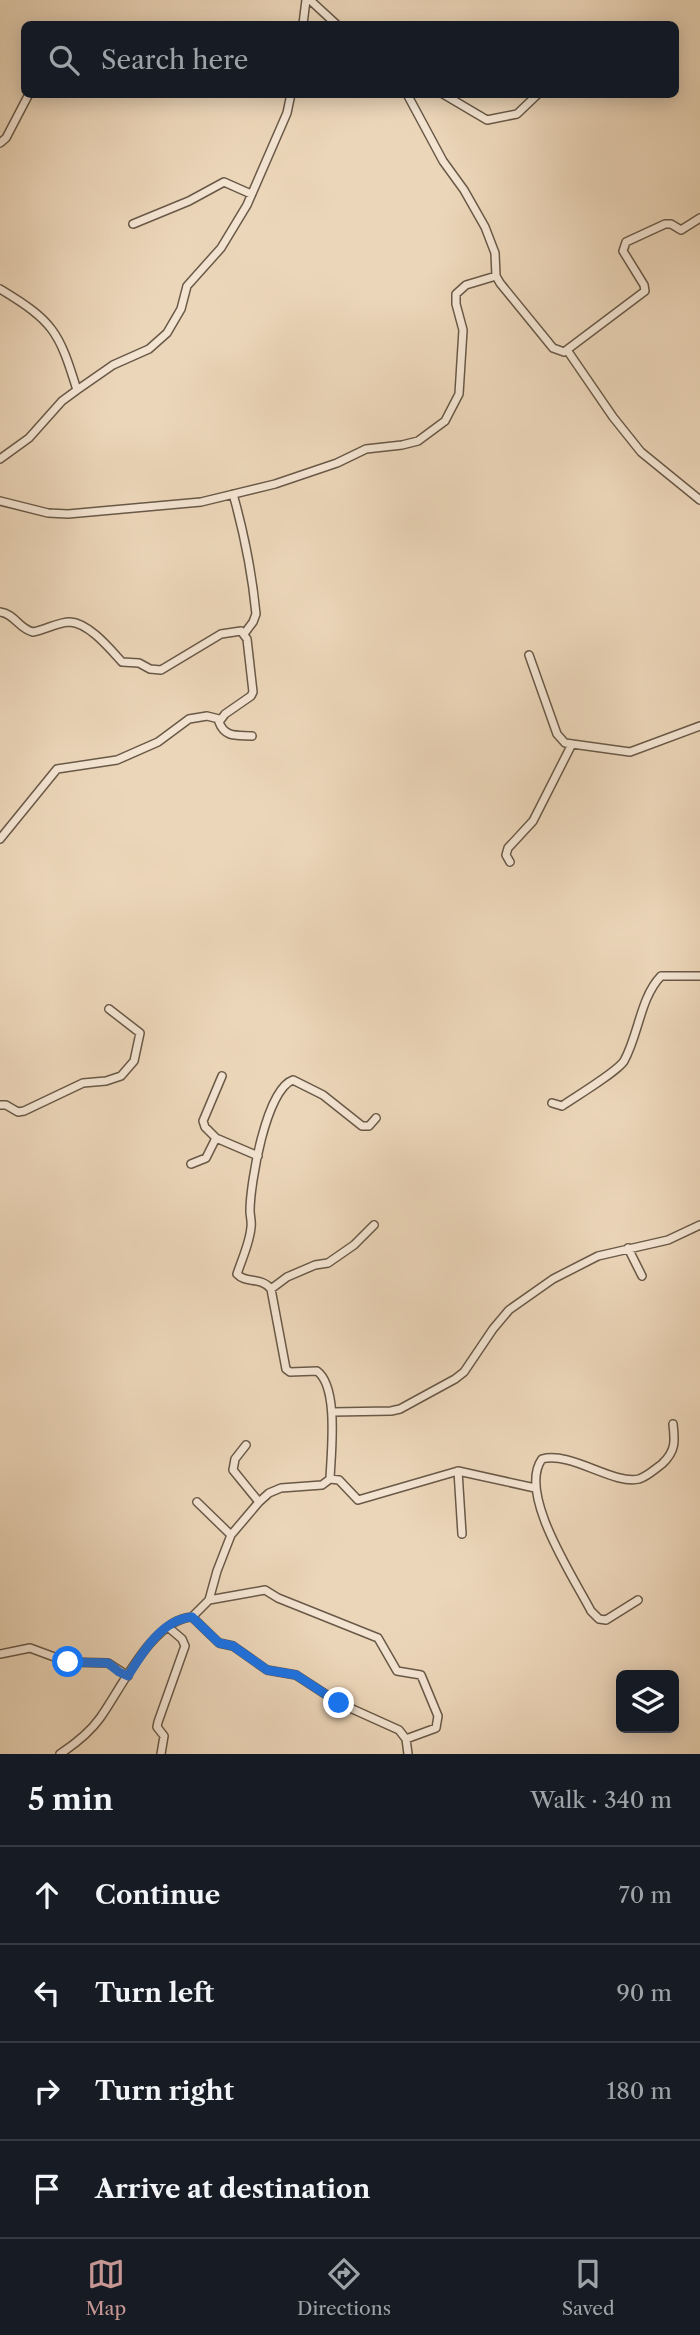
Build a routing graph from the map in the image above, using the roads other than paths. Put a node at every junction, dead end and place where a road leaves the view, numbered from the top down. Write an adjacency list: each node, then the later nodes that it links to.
1 (308, 0): 2 (street); 3 (street)
2 (304, 21)
3 (332, 21)
4 (27, 98): 9 (street)
5 (291, 98): 10 (street)
6 (409, 98): 13 (street)
7 (450, 98): 8 (street)
8 (534, 98)
9 (0, 142)
10 (251, 194): 12 (street); 16 (street)
11 (700, 218): 15 (street)
12 (133, 224)
13 (496, 275): 15 (street); 18 (street)
14 (0, 289): 16 (street)
15 (567, 350): 19 (street)
16 (77, 390): 17 (street)
17 (0, 459)
18 (233, 494): 20 (street); 22 (street)
19 (700, 499)
20 (0, 501)
21 (0, 612): 22 (street)
22 (244, 634): 24 (street)
23 (529, 655): 27 (street)
24 (219, 719): 26 (street); 28 (street)
25 (700, 726): 27 (street)
26 (252, 736)
27 (572, 744): 29 (street)
28 (0, 839)
29 (509, 862)
30 (700, 976): 33 (street)
31 (109, 1009): 34 (street)
32 (222, 1076): 36 (street)
33 (552, 1103)
34 (0, 1105)
35 (376, 1118): 37 (street)
36 (216, 1138): 37 (street); 38 (street)
37 (258, 1156): 43 (street)
38 (191, 1164)
39 (374, 1225): 43 (street)
40 (700, 1225): 41 (street)
41 (628, 1248): 42 (street); 44 (street)
42 (642, 1276)
43 (271, 1289): 44 (street)
44 (334, 1412): 48 (street)
45 (673, 1424): 49 (street)
46 (246, 1445): 51 (street)
47 (458, 1471): 48 (street); 49 (street); 52 (street)
48 (330, 1479): 51 (street)
49 (535, 1488): 55 (street)
50 (197, 1502): 53 (street)
51 (259, 1502): 53 (street)
52 (462, 1534)
53 (231, 1535): 54 (street)
54 (209, 1600): 56 (street); 60 (street)
55 (638, 1600)
56 (192, 1617): 57 (street); 60 (street)
57 (168, 1627): 59 (street); 62 (street)
58 (0, 1654): 59 (street)
59 (128, 1676): 61 (street)
60 (406, 1740): 63 (street)
61 (60, 1754)
62 (161, 1754)
63 (408, 1754)

